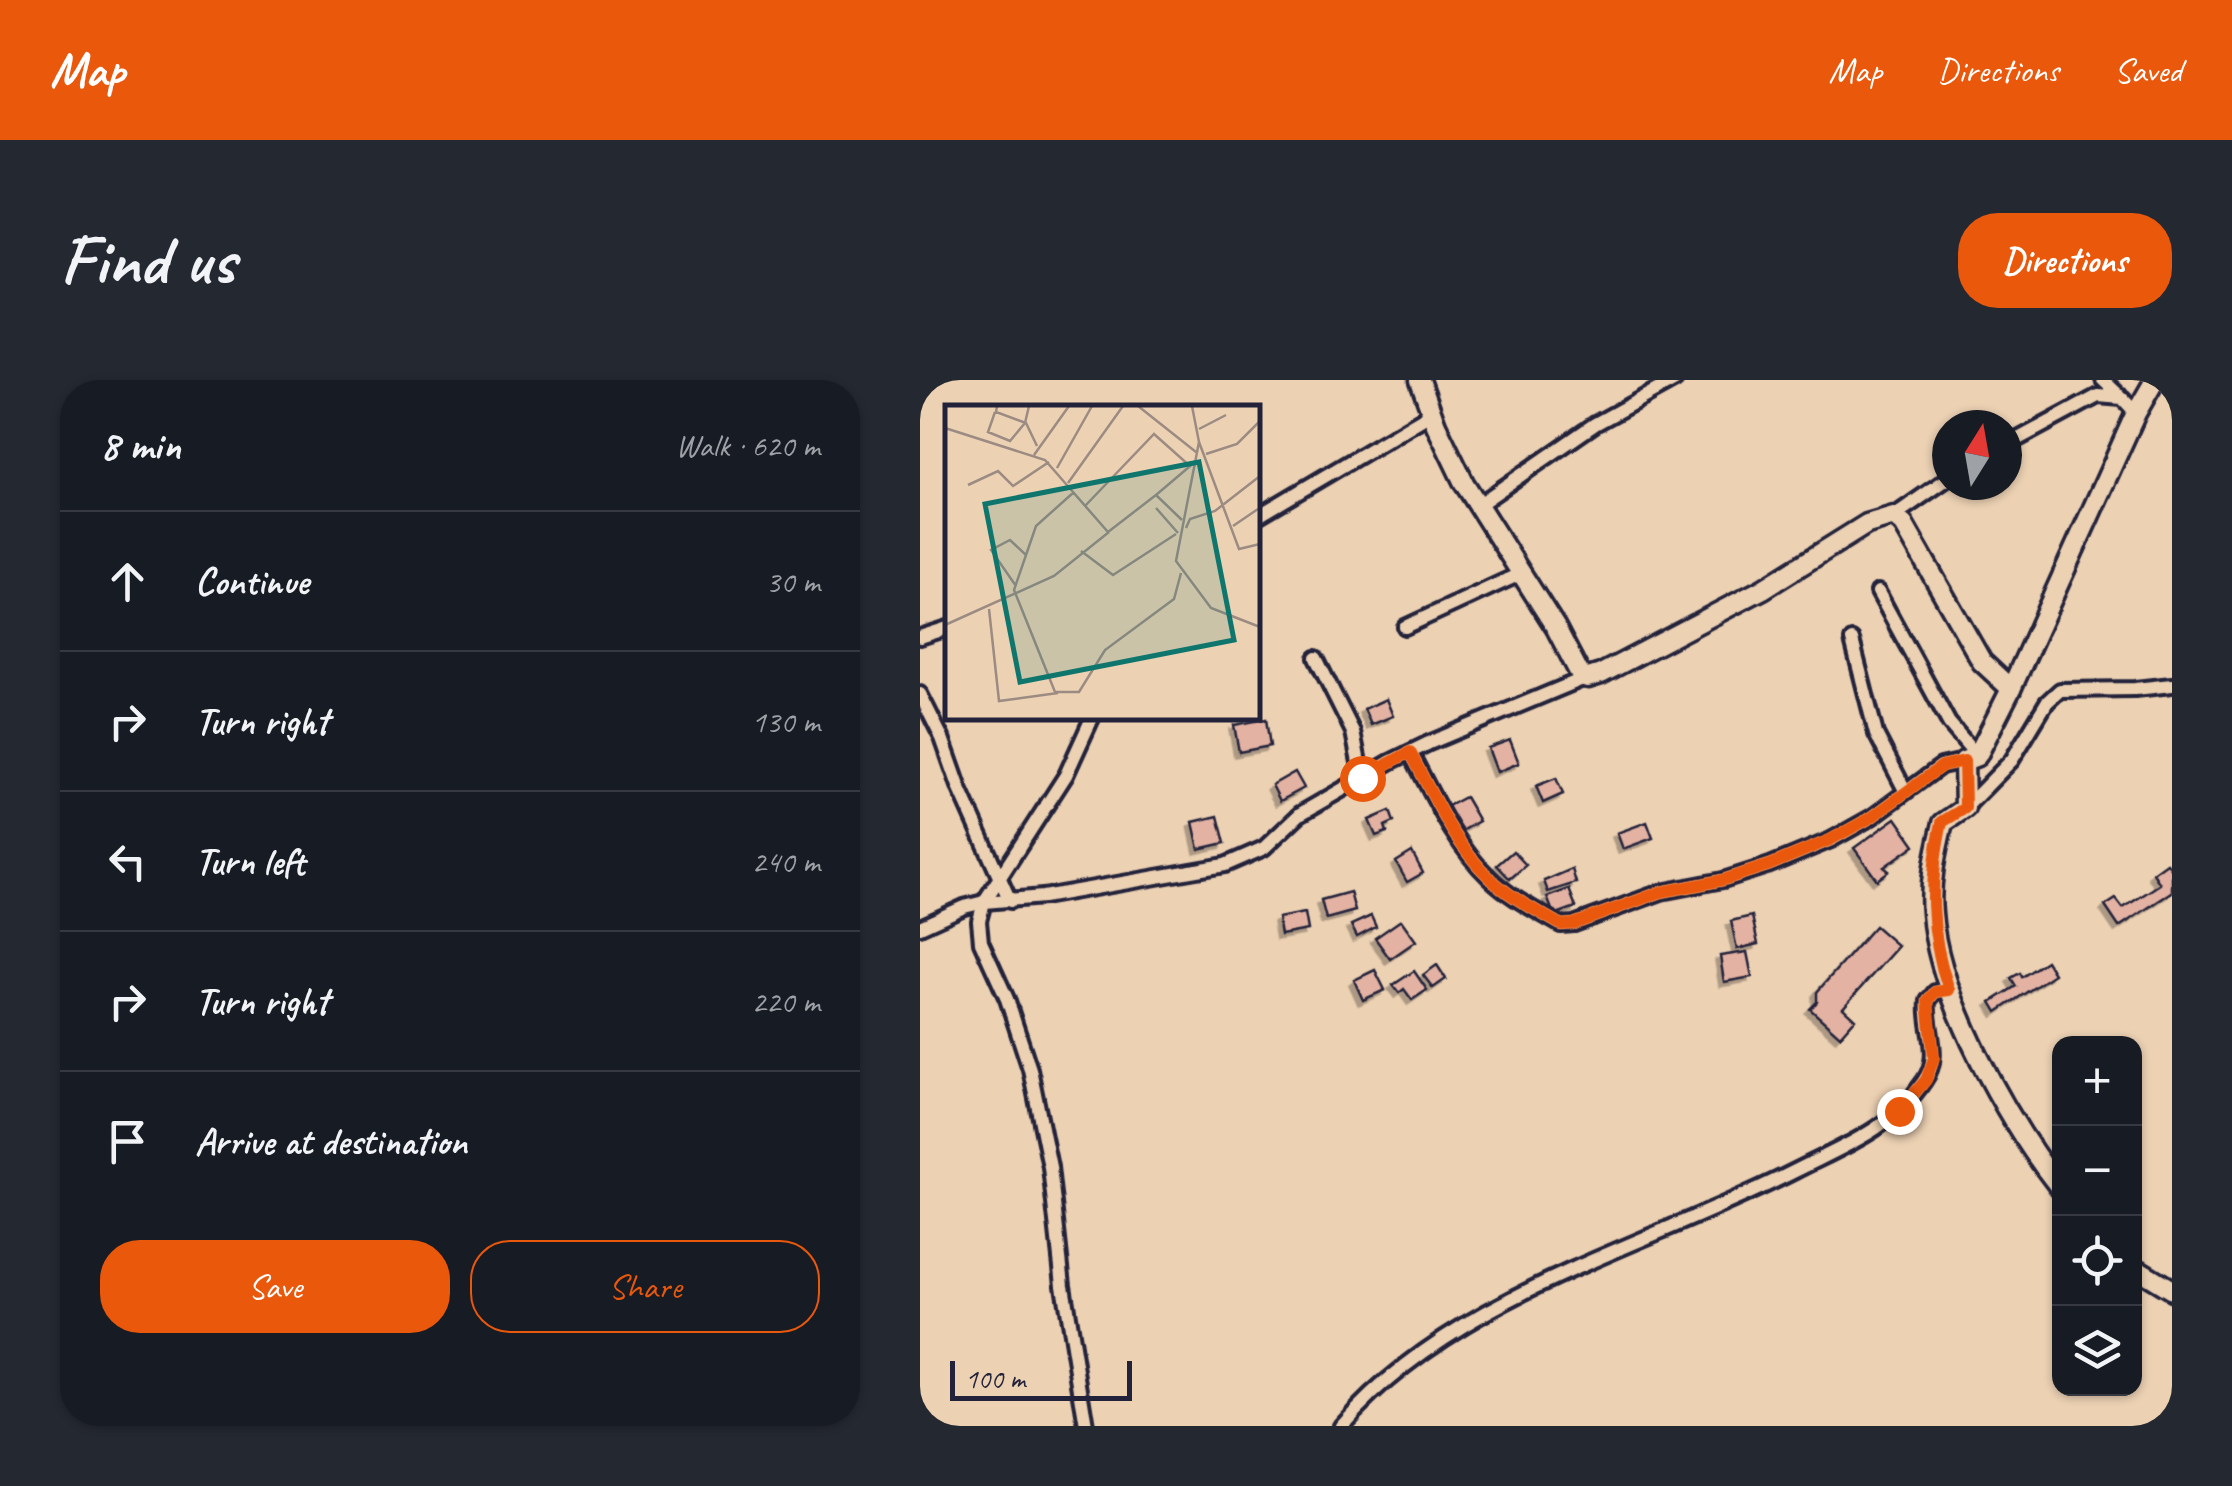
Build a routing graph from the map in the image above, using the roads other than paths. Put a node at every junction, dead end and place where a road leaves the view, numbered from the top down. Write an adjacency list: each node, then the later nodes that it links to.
1 (1420, 380): 6 (main road)
2 (1675, 380): 10 (street)
3 (2103, 380): 5 (street)
4 (2155, 380): 7 (main road)
5 (2122, 398): 7 (street); 8 (street)
6 (1432, 413): 10 (main road); 11 (street)
7 (2136, 413): 22 (main road)
8 (2022, 437)
9 (1932, 489): 12 (street)
10 (1478, 505): 13 (main road)
11 (1260, 515)
12 (1894, 516): 20 (main road); 22 (main road)
13 (1522, 573): 15 (street); 20 (main road)
14 (1878, 592): 26 (street)
15 (1406, 628)
16 (945, 629): 17 (street)
17 (920, 636)
18 (1852, 640): 28 (street)
19 (1316, 658): 27 (street)
20 (1586, 678): 25 (street)
21 (2172, 685): 29 (street)
22 (2012, 688): 26 (main road)
23 (920, 694): 30 (street)
24 (1091, 720): 30 (street)
25 (1410, 752): 27 (street); 28 (street)
26 (1971, 758): 28 (street); 29 (main road)
27 (1362, 778): 31 (street)
28 (1906, 792)
29 (1965, 808): 34 (main road)
30 (1000, 876): 31 (street); 32 (street)
31 (1010, 901): 32 (street)
32 (984, 902): 33 (street); 38 (street)
33 (920, 927)
34 (1949, 990): 35 (main road); 39 (street)
35 (2052, 1178)
36 (2142, 1271): 37 (main road)
37 (2172, 1290)
38 (1086, 1426)
39 (1341, 1426)

